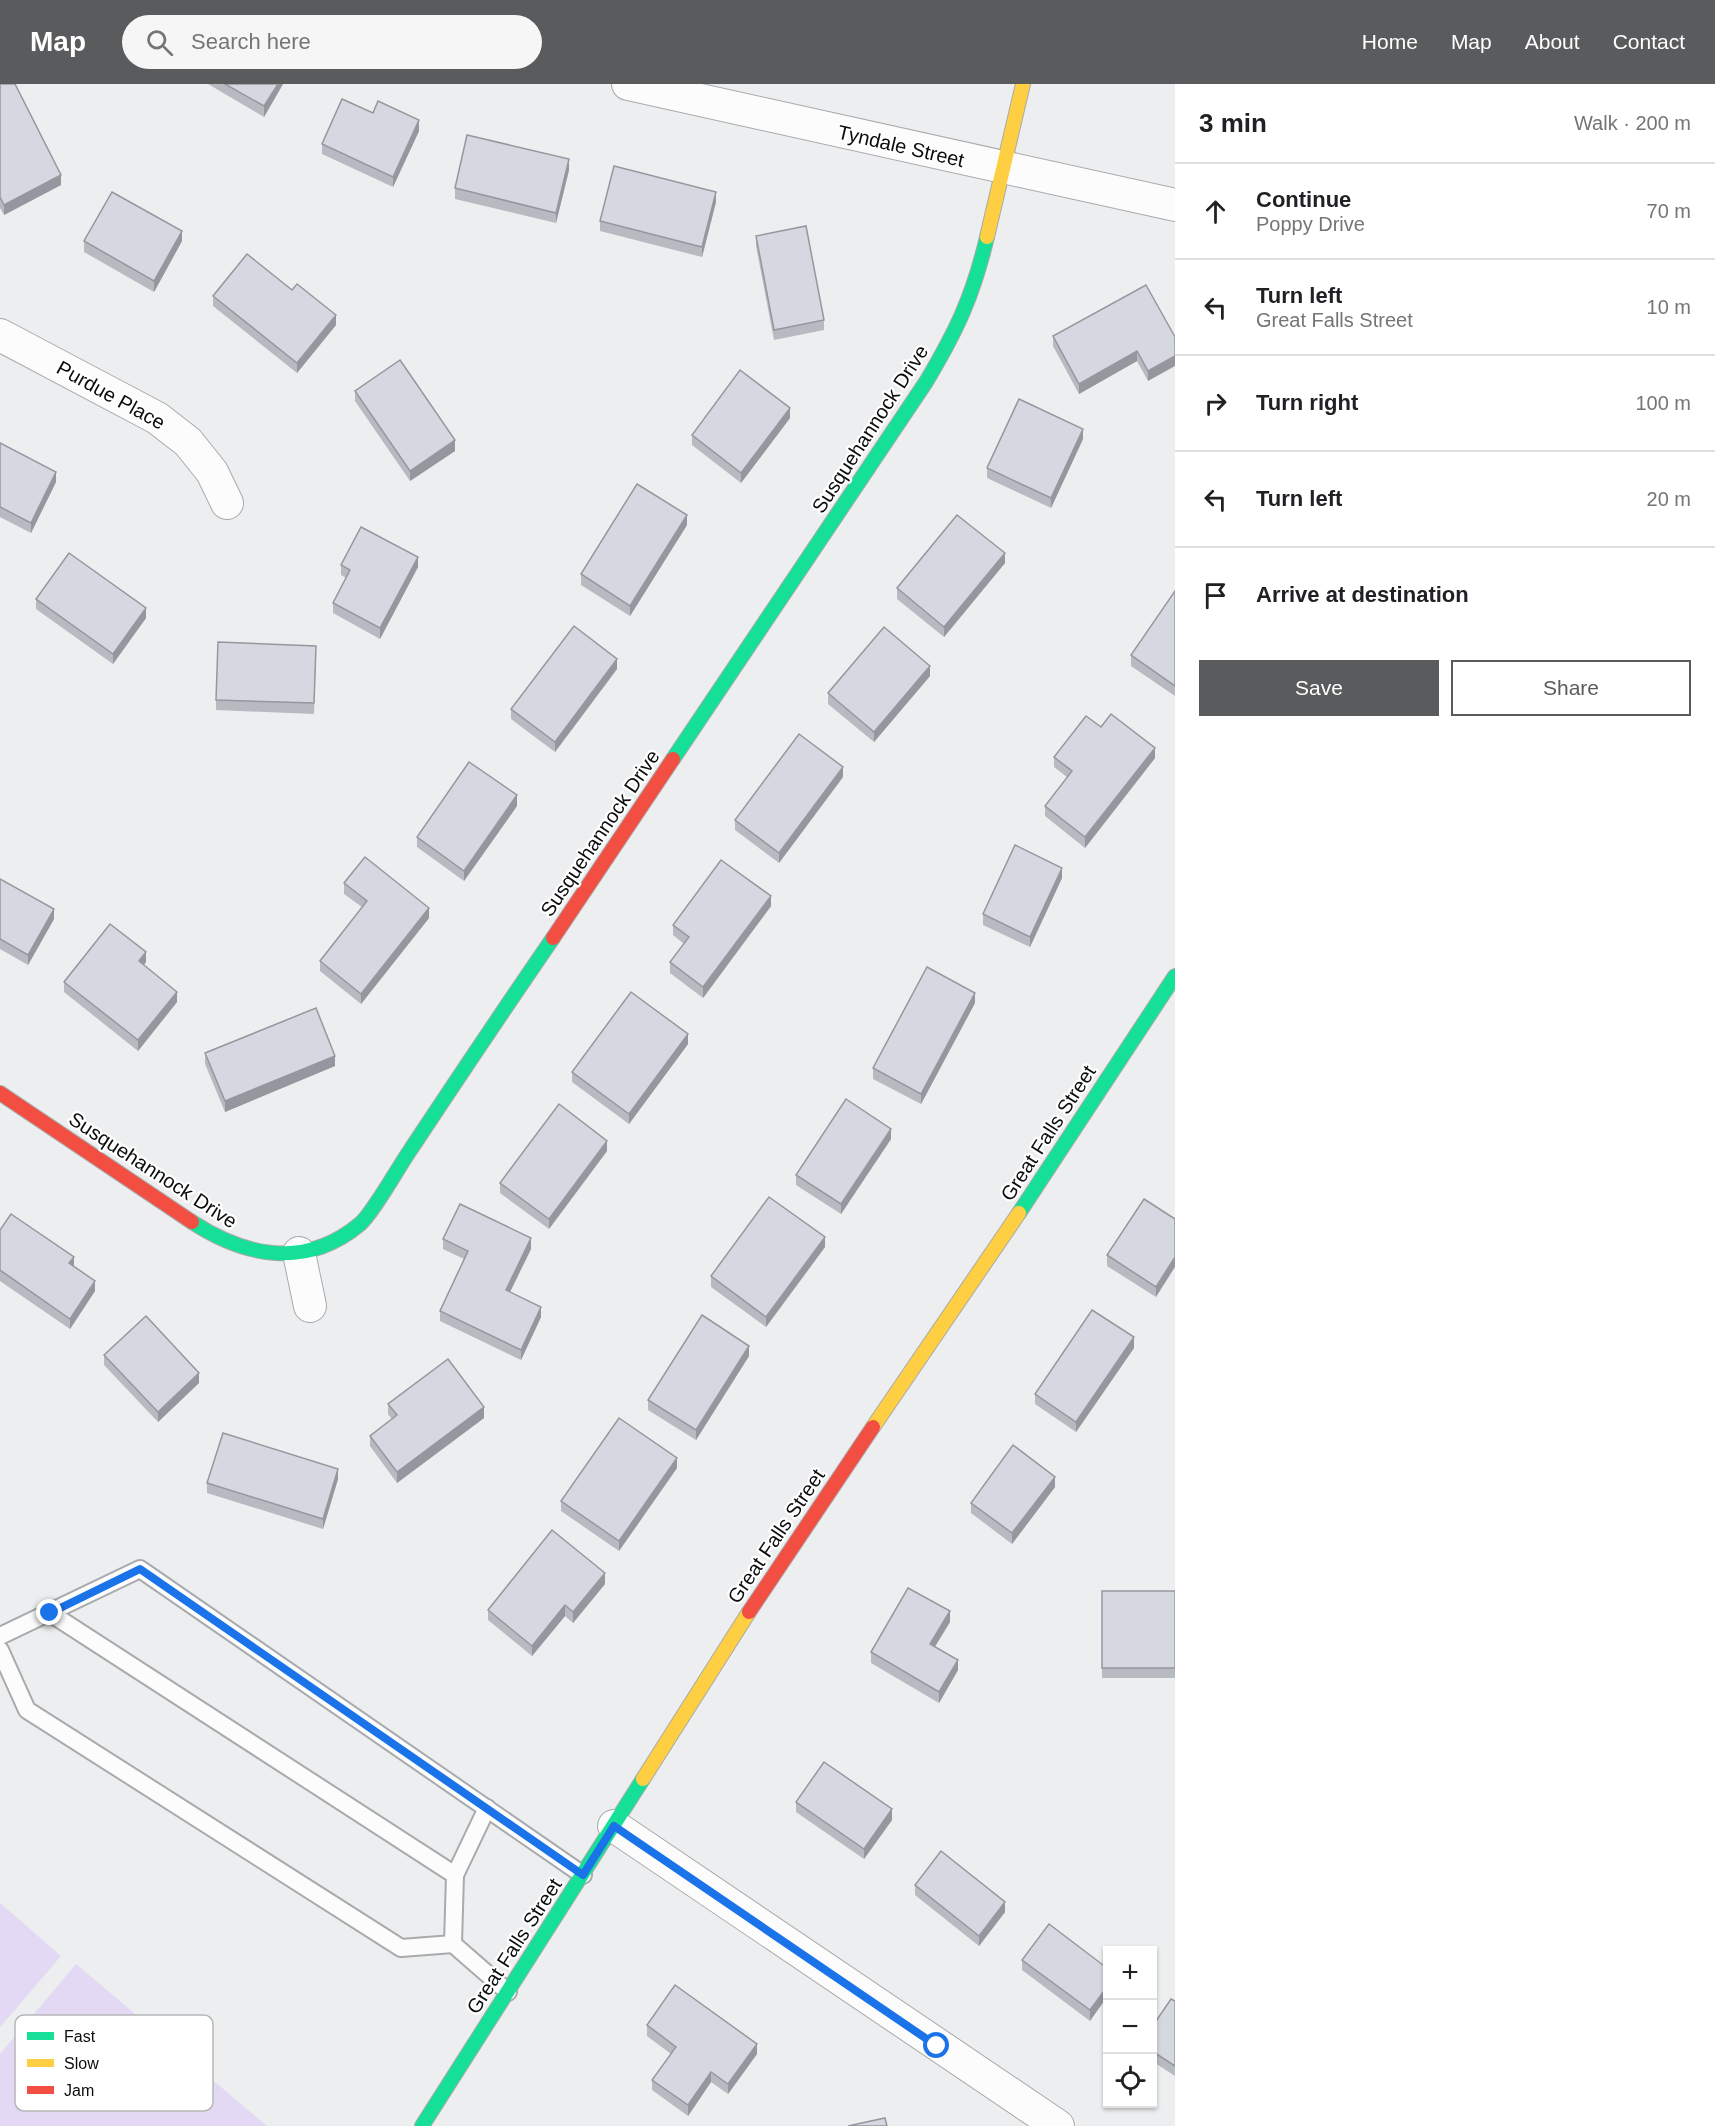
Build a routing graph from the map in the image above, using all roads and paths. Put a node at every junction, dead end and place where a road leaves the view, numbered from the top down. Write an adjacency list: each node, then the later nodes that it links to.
1 (628, 84): 3 (street, Tyndale Street)
2 (1023, 84): 3 (street, Susquehannock Drive)
3 (1004, 169): 4 (street, Tyndale Street); 9 (street, Susquehannock Drive)
4 (1175, 205)
5 (0, 335): 6 (street, Purdue Place)
6 (227, 503)
7 (1175, 976): 15 (street, Great Falls Street)
8 (0, 1094): 9 (street, Susquehannock Drive)
9 (299, 1253): 10 (street)
10 (310, 1306)
11 (50, 1613): 12 (lane); 14 (lane); 16 (lane)
12 (0, 1636)
13 (0, 1650): 18 (lane)
14 (487, 1808): 16 (lane); 17 (lane)
15 (614, 1826): 17 (street, Great Falls Street); 21 (street)
16 (455, 1875): 18 (lane)
17 (583, 1875): 19 (street, Great Falls Street)
18 (453, 1944): 19 (lane)
19 (508, 1992): 20 (street, Great Falls Street)
20 (422, 2126)
21 (1058, 2126)

